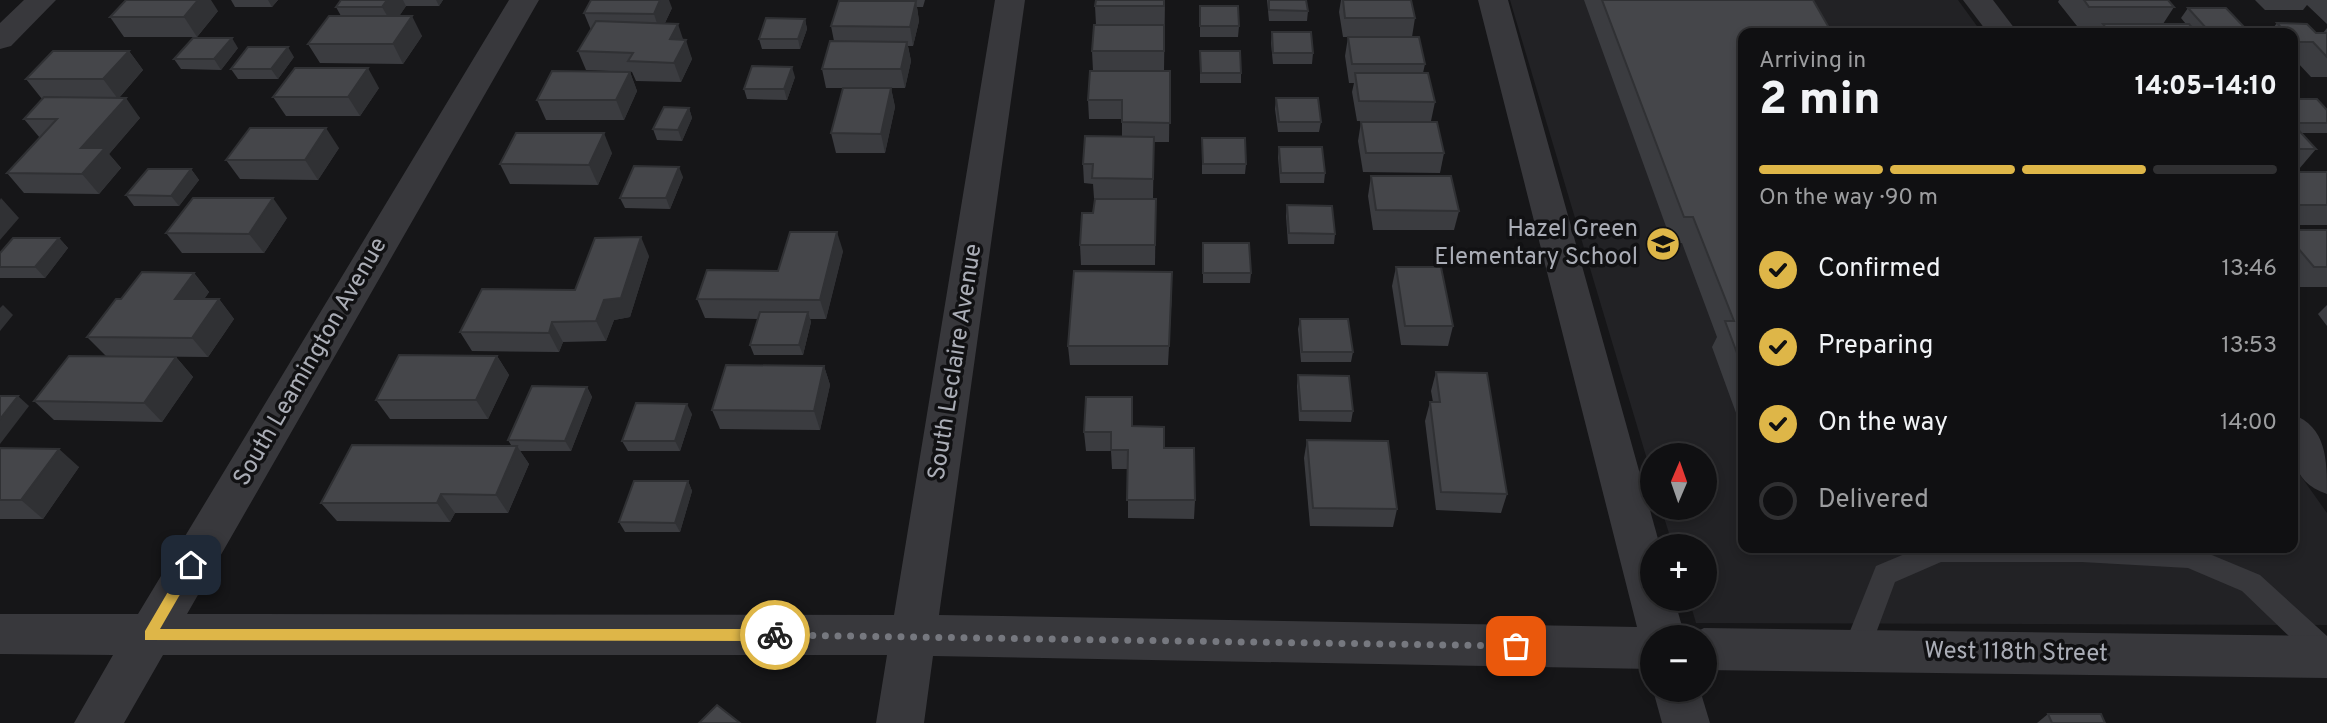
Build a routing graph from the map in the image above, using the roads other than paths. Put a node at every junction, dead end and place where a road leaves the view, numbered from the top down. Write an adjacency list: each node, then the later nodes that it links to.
1 (41, 0): 7 (street)
2 (524, 0): 14 (street, South Leamington Avenue)
3 (1010, 0): 15 (street, South Leclaire Avenue)
4 (1493, 0): 12 (street)
5 (1978, 0): 6 (street)
6 (1999, 28)
7 (0, 40)
8 (2298, 438): 9 (street)
9 (2327, 477)
10 (1934, 553): 18 (lane)
11 (2118, 553): 19 (lane)
12 (1659, 625)
13 (0, 634): 14 (street)
14 (149, 635): 15 (street); 21 (street, South Leamington Avenue)
15 (915, 635): 16 (street); 22 (street, South Leclaire Avenue)
16 (1640, 648)
17 (1717, 649): 18 (street, West 118th Street)
18 (1856, 651): 19 (street, West 118th Street)
19 (2327, 655)
20 (1680, 702): 23 (street)
21 (98, 723)
22 (900, 723)
23 (1686, 723)

